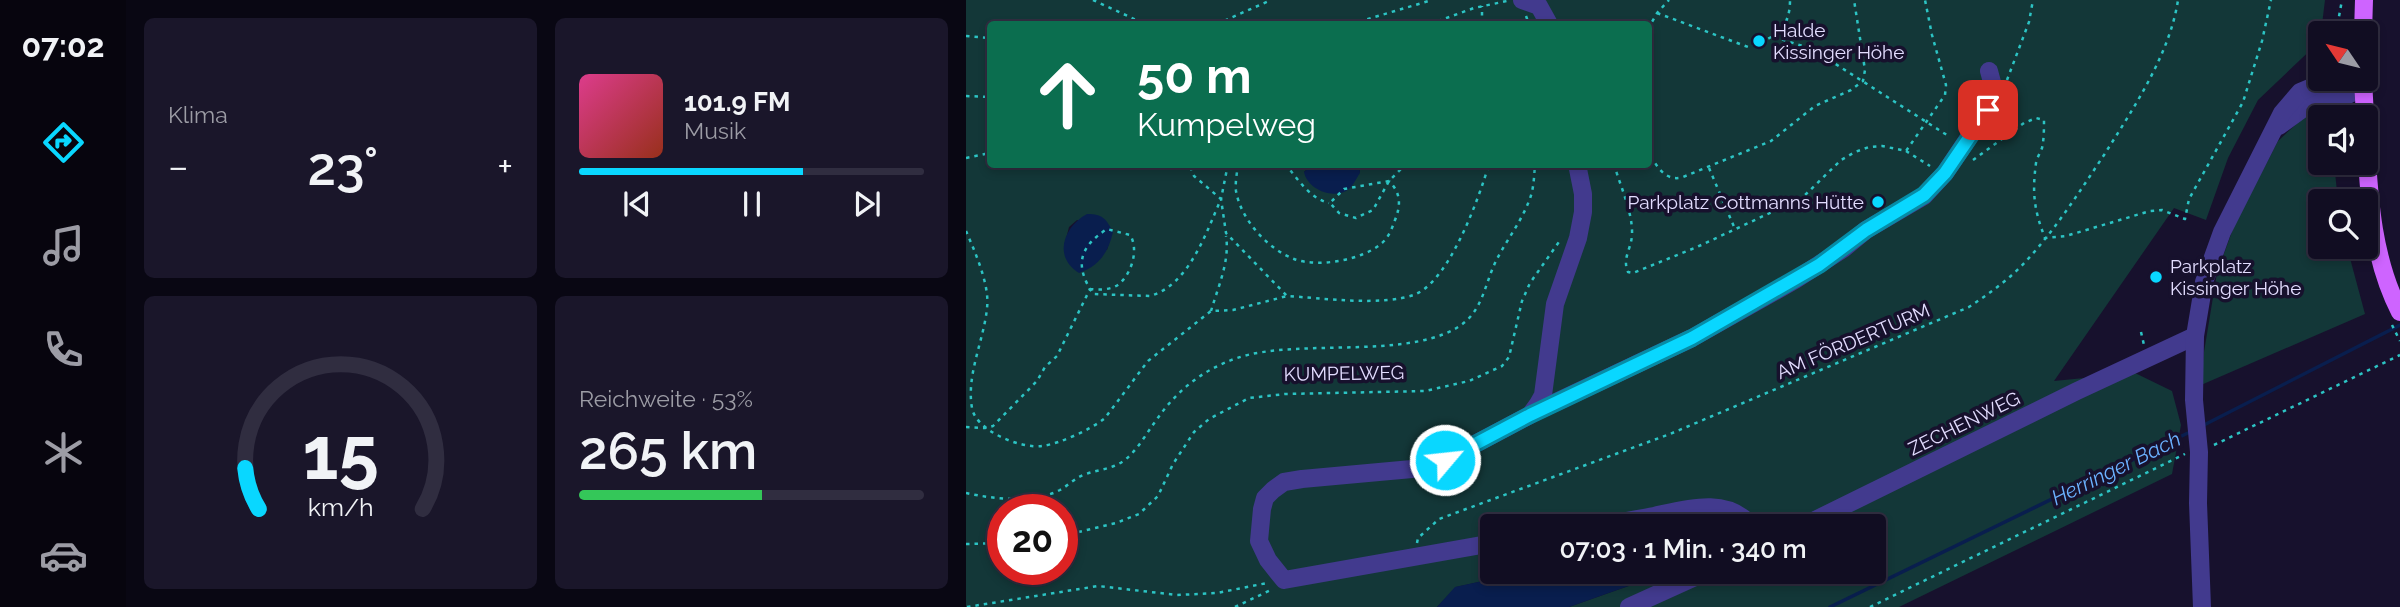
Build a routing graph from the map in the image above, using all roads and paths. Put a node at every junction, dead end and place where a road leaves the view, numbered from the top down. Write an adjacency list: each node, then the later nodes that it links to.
1 (1093, 0): 17 (path)
2 (1271, 0): 18 (path)
3 (1432, 0): 19 (path)
4 (1515, 0): 15 (path)
5 (1522, 0): 22 (street)
6 (1669, 0): 16 (path)
7 (1791, 0): 27 (path)
8 (1854, 0): 30 (path)
9 (1925, 0): 38 (path)
10 (2033, 0): 37 (path)
11 (2178, 0): 64 (path, AM FÖRDERTURM)
12 (2271, 0): 64 (path)
13 (2343, 0): 23 (path)
14 (2363, 4): 24 (street)
15 (1482, 6): 20 (path); 21 (path)
16 (1657, 13): 25 (path); 27 (path)
17 (1138, 21)
18 (1224, 21)
19 (1361, 21)
20 (1439, 21)
21 (1482, 21)
22 (1547, 21)
23 (2339, 21)
24 (2357, 21)
25 (1652, 22)
26 (966, 36): 28 (path)
27 (1774, 37): 30 (path)
28 (987, 38)
29 (1989, 71): 37 (street)
30 (1863, 81): 38 (path); 45 (path)
31 (2308, 85): 34 (street)
32 (2308, 89): 34 (street)
33 (2352, 91): 39 (street)
34 (2300, 92): 39 (street)
35 (966, 96): 36 (path)
36 (987, 97)
37 (1996, 97): 40 (street)
38 (1927, 121): 40 (path); 41 (path)
39 (2276, 128): 69 (street)
40 (1964, 147): 55 (street)
41 (1906, 151): 55 (path); 60 (path)
42 (987, 154): 44 (path)
43 (1652, 156): 45 (path)
44 (966, 158)
45 (1708, 167): 60 (path)
46 (1191, 168): 58 (path)
47 (1227, 168): 58 (path)
48 (1238, 168): 57 (path)
49 (1289, 168): 59 (path)
50 (1402, 168): 57 (path)
51 (1488, 168): 66 (path)
52 (1535, 168): 75 (path)
53 (1578, 168): 71 (street)
54 (1615, 168): 60 (path)
55 (1949, 168): 64 (path); 71 (street)
56 (2368, 175): 67 (main road)
57 (1389, 181): 59 (path); 59 (path)
58 (1221, 199): 62 (path); 65 (path)
59 (1331, 203)
60 (1735, 229)
61 (966, 231): 73 (path)
62 (1226, 233): 66 (path); 68 (path)
63 (1564, 236): 79 (path, KUMPELWEG)
64 (2045, 238): 83 (path, AM FÖRDERTURM)
65 (1090, 289): 65 (path); 73 (path)
66 (1286, 296): 68 (path)
67 (2397, 306)
68 (1211, 311): 73 (path)
69 (2196, 336): 74 (street); 78 (street, ZECHENWEG)
70 (2400, 355): 74 (path)
71 (1530, 415): 84 (street)
72 (966, 427): 73 (path)
73 (985, 428)
74 (2199, 450): 89 (path); 90 (street)
75 (966, 493)
76 (1659, 514): 77 (street)
77 (1739, 514)
78 (1828, 514)
79 (1078, 532)
80 (987, 543): 81 (path)
81 (966, 544)
82 (1480, 545): 83 (street)
83 (1413, 556): 84 (street)
84 (1284, 580): 86 (path); 87 (path)
85 (1680, 584): 88 (street)
86 (967, 607)
87 (1235, 607)
88 (1629, 607)
89 (1870, 607)
90 (2202, 607)

